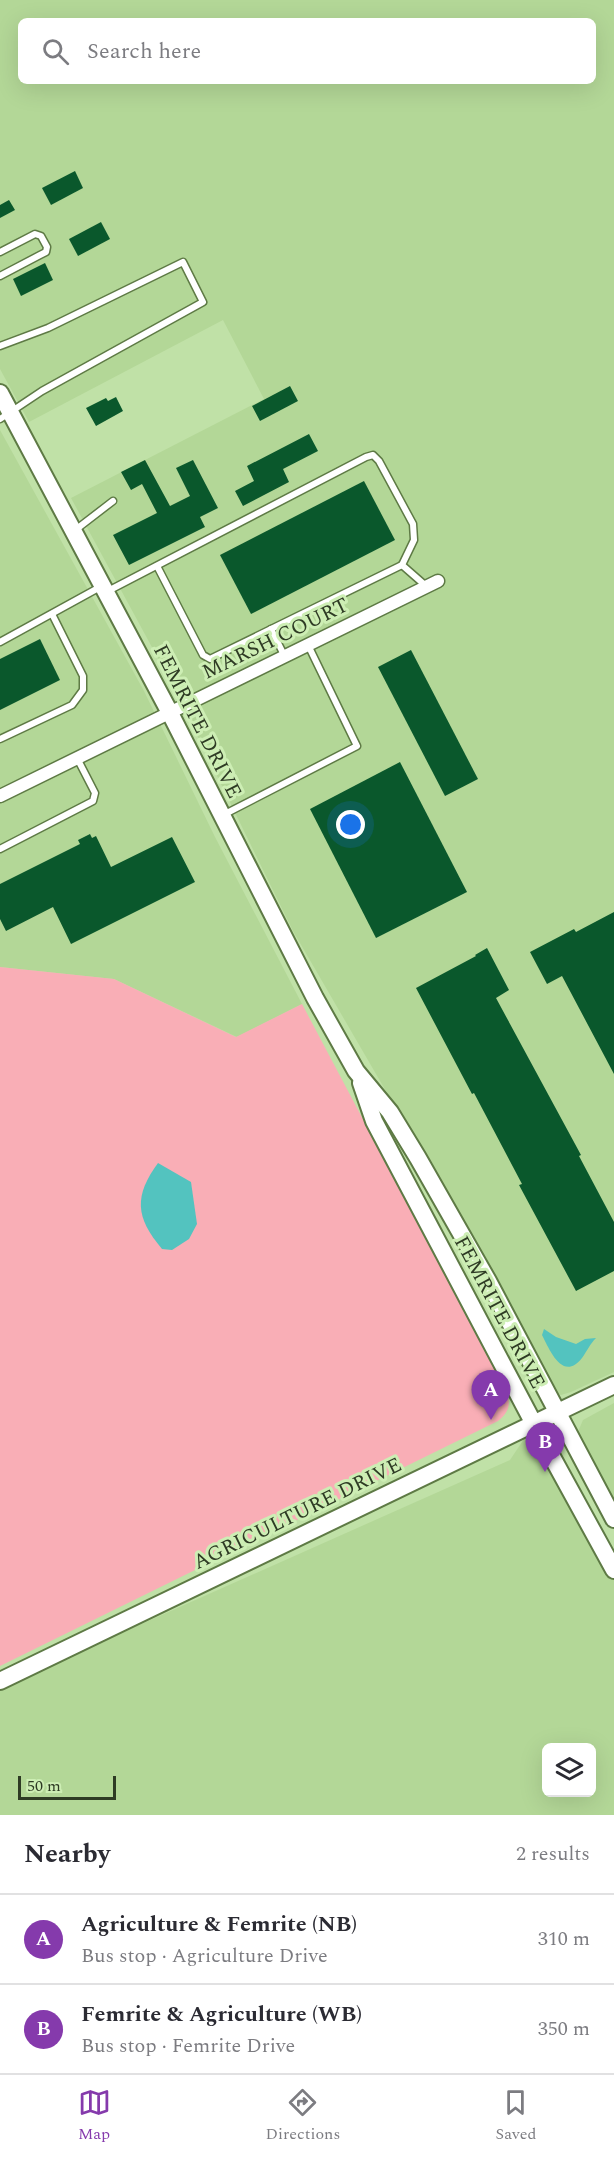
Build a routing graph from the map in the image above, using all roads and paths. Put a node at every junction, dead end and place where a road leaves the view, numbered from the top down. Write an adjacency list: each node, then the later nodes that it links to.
1 (0, 252): 2 (lane)
2 (0, 276)
3 (0, 346): 5 (lane)
4 (0, 393): 5 (street, FEMRITE DRIVE)
5 (5, 416): 7 (street, FEMRITE DRIVE)
6 (113, 501): 7 (lane)
7 (74, 532): 11 (street, FEMRITE DRIVE)
8 (402, 565): 9 (lane); 10 (lane); 13 (lane)
9 (156, 566): 11 (lane); 13 (lane)
10 (432, 584): 15 (street, MARSH COURT)
11 (104, 589): 12 (lane); 17 (street, FEMRITE DRIVE)
12 (52, 614): 14 (lane); 18 (lane)
13 (271, 629): 16 (lane)
14 (0, 642)
15 (307, 644): 16 (street, MARSH COURT); 21 (lane)
16 (284, 655): 17 (street, MARSH COURT)
17 (169, 711): 19 (street, MARSH COURT); 21 (street, FEMRITE DRIVE)
18 (0, 739)
19 (76, 758): 20 (street, MARSH COURT); 22 (lane)
20 (0, 796)
21 (222, 816): 23 (street, FEMRITE DRIVE)
22 (0, 849)
23 (356, 1071): 25 (street, FEMRITE DRIVE); 26 (street, FEMRITE DRIVE)
24 (614, 1384): 25 (street, AGRICULTURE DRIVE)
25 (557, 1413): 26 (street, AGRICULTURE DRIVE); 27 (street, FEMRITE DRIVE)
26 (534, 1424): 28 (street, FEMRITE DRIVE); 29 (street, AGRICULTURE DRIVE)
27 (614, 1519)
28 (614, 1570)
29 (0, 1681)

